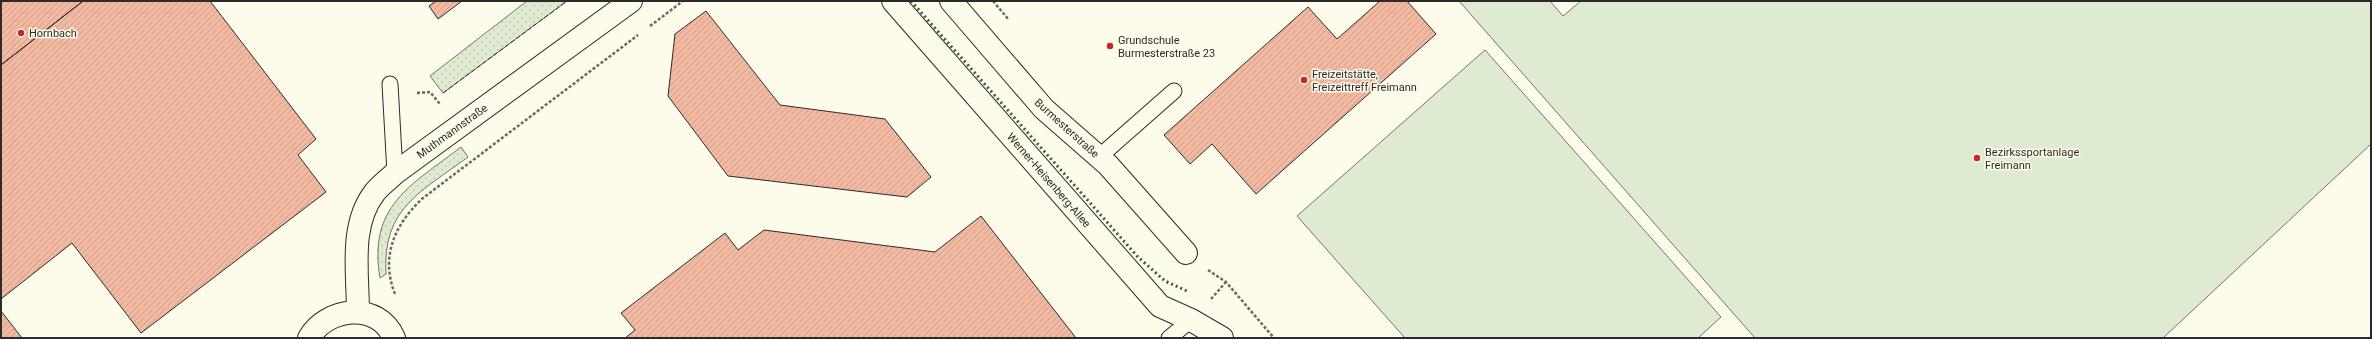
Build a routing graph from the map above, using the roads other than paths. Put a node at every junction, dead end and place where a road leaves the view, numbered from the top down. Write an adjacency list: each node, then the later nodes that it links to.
1 (631, 1): 7 (street, Muthmannstraße)
2 (893, 1): 10 (street, Werner-Heisenberg-Allee)
3 (951, 1): 6 (street, Burmesterstraße)
4 (390, 89): 7 (lane)
5 (1174, 91): 6 (lane)
6 (1099, 157): 8 (street, Burmesterstraße)
7 (395, 173): 9 (street, Muthmannstraße)
8 (1186, 253)
9 (358, 312): 11 (street); 12 (street)
10 (1191, 320): 13 (lane); 14 (street, Werner-Heisenberg-Allee)
11 (394, 336)
12 (310, 338)
13 (1169, 338)
14 (1222, 338)

